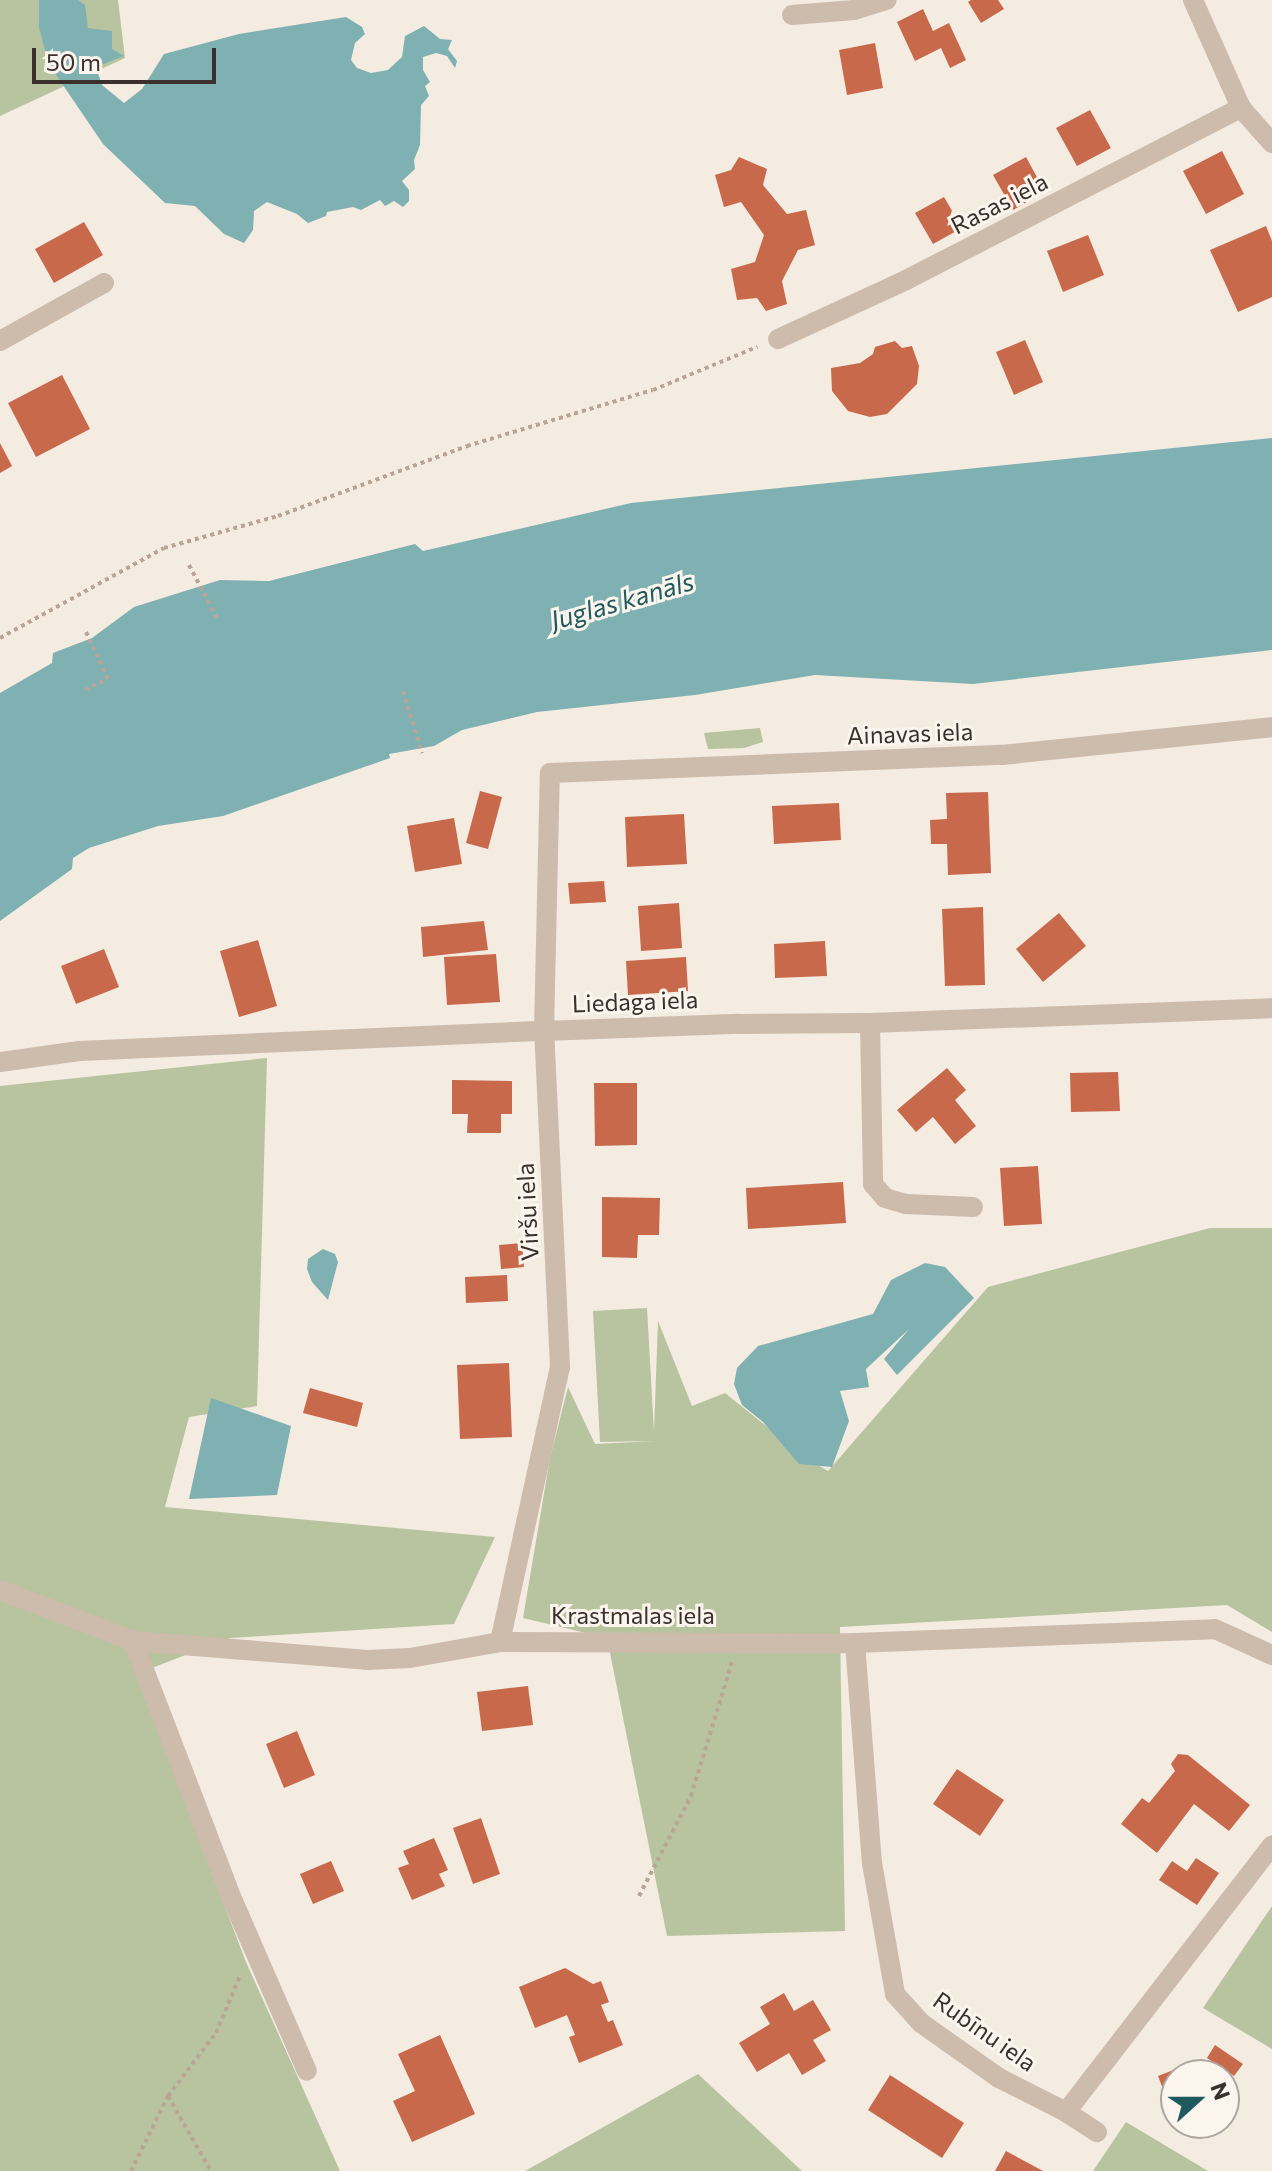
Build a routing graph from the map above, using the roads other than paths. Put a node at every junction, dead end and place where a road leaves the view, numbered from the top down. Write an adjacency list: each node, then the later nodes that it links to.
1 (887, 0): 3 (street)
2 (1193, 0): 4 (street)
3 (792, 15)
4 (1241, 108): 5 (street); 7 (street, Rasas iela)
5 (1272, 143)
6 (104, 283): 8 (street)
7 (778, 339)
8 (0, 341)
9 (1272, 727): 10 (street, Ainavas iela)
10 (550, 773): 13 (street, Viršu iela)
11 (1272, 1008): 12 (street, Liedaga iela)
12 (870, 1023): 13 (street, Liedaga iela); 15 (street)
13 (544, 1031): 14 (street, Liedaga iela); 18 (street, Viršu iela)
14 (0, 1062)
15 (973, 1207)
16 (0, 1590): 17 (street, Krastmalas iela)
17 (133, 1641): 18 (street, Krastmalas iela); 22 (street)
18 (500, 1642): 19 (street, Krastmalas iela)
19 (855, 1643): 20 (street, Krastmalas iela); 23 (street, Rubīnu iela)
20 (1272, 1655)
21 (1272, 1845): 23 (street)
22 (307, 2071)
23 (1066, 2112): 24 (street, Rubīnu iela)
24 (1097, 2132)

